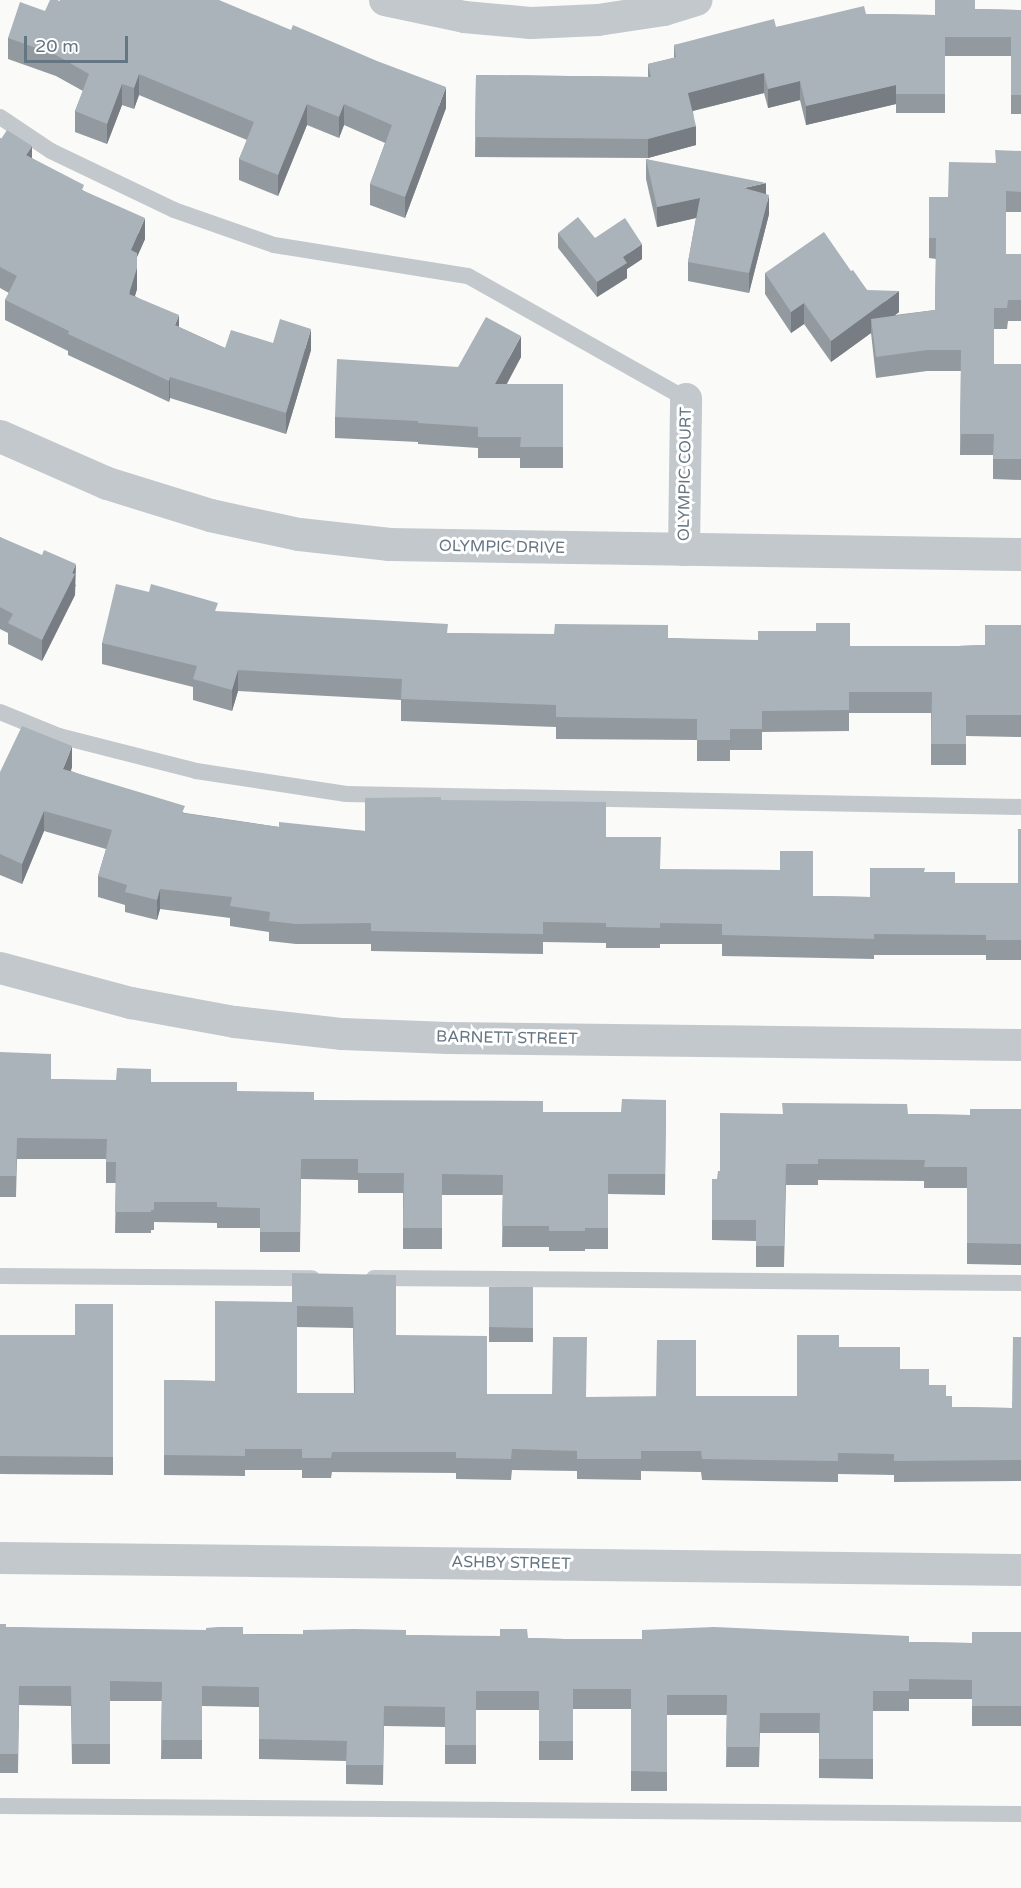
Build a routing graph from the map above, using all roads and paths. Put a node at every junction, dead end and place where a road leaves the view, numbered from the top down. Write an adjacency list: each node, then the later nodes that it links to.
1 (385, 0): 2 (street)
2 (697, 0)
3 (0, 117): 4 (lane)
4 (686, 399): 6 (street, OLYMPIC COURT)
5 (0, 436): 6 (street, OLYMPIC DRIVE)
6 (684, 550): 7 (street, OLYMPIC DRIVE)
7 (1021, 554)
8 (0, 712): 9 (lane)
9 (1021, 807)
10 (0, 968): 11 (street, BARNETT STREET)
11 (1021, 1045)
12 (0, 1276): 13 (lane)
13 (332, 1278)
14 (356, 1278): 15 (lane)
15 (1021, 1283)
16 (0, 1558): 17 (street, ASHBY STREET)
17 (1021, 1570)
18 (0, 1806): 19 (lane)
19 (1021, 1814)

